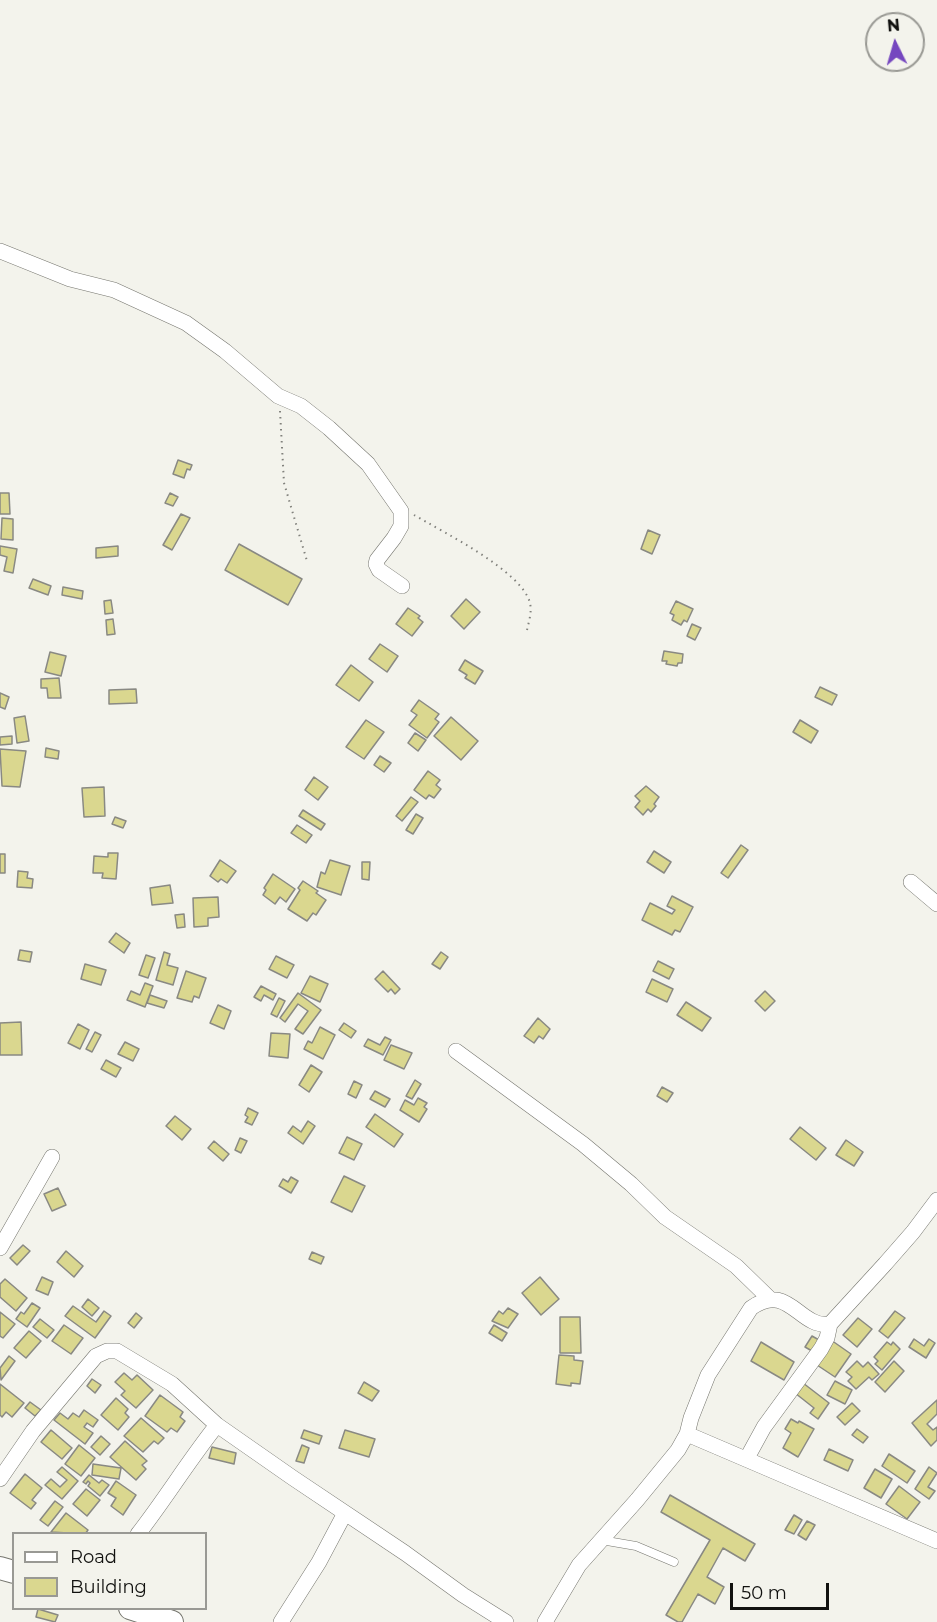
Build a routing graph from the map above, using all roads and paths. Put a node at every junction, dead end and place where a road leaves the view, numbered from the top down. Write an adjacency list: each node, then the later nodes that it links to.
1 (0, 251): 2 (street)
2 (278, 396): 3 (street); 4 (path)
3 (399, 506): 5 (street); 6 (path)
4 (308, 561)
5 (402, 586)
6 (527, 630)
7 (910, 882): 8 (street)
8 (937, 904)
9 (456, 1052): 13 (street)
10 (52, 1157): 12 (street)
11 (937, 1200): 14 (street)
12 (0, 1248)
13 (771, 1299): 14 (street); 16 (street)
14 (830, 1324): 17 (street)
15 (217, 1425): 18 (street); 19 (street); 20 (street)
16 (687, 1434): 17 (street); 21 (street)
17 (747, 1458): 22 (street)
18 (0, 1479)
19 (345, 1513): 26 (street); 27 (street)
20 (139, 1532)
21 (600, 1540): 23 (lane); 28 (street)
22 (937, 1541)
23 (674, 1562)
24 (136, 1610): 25 (main road)
25 (172, 1622)
26 (281, 1622)
27 (506, 1622)
28 (544, 1622)

